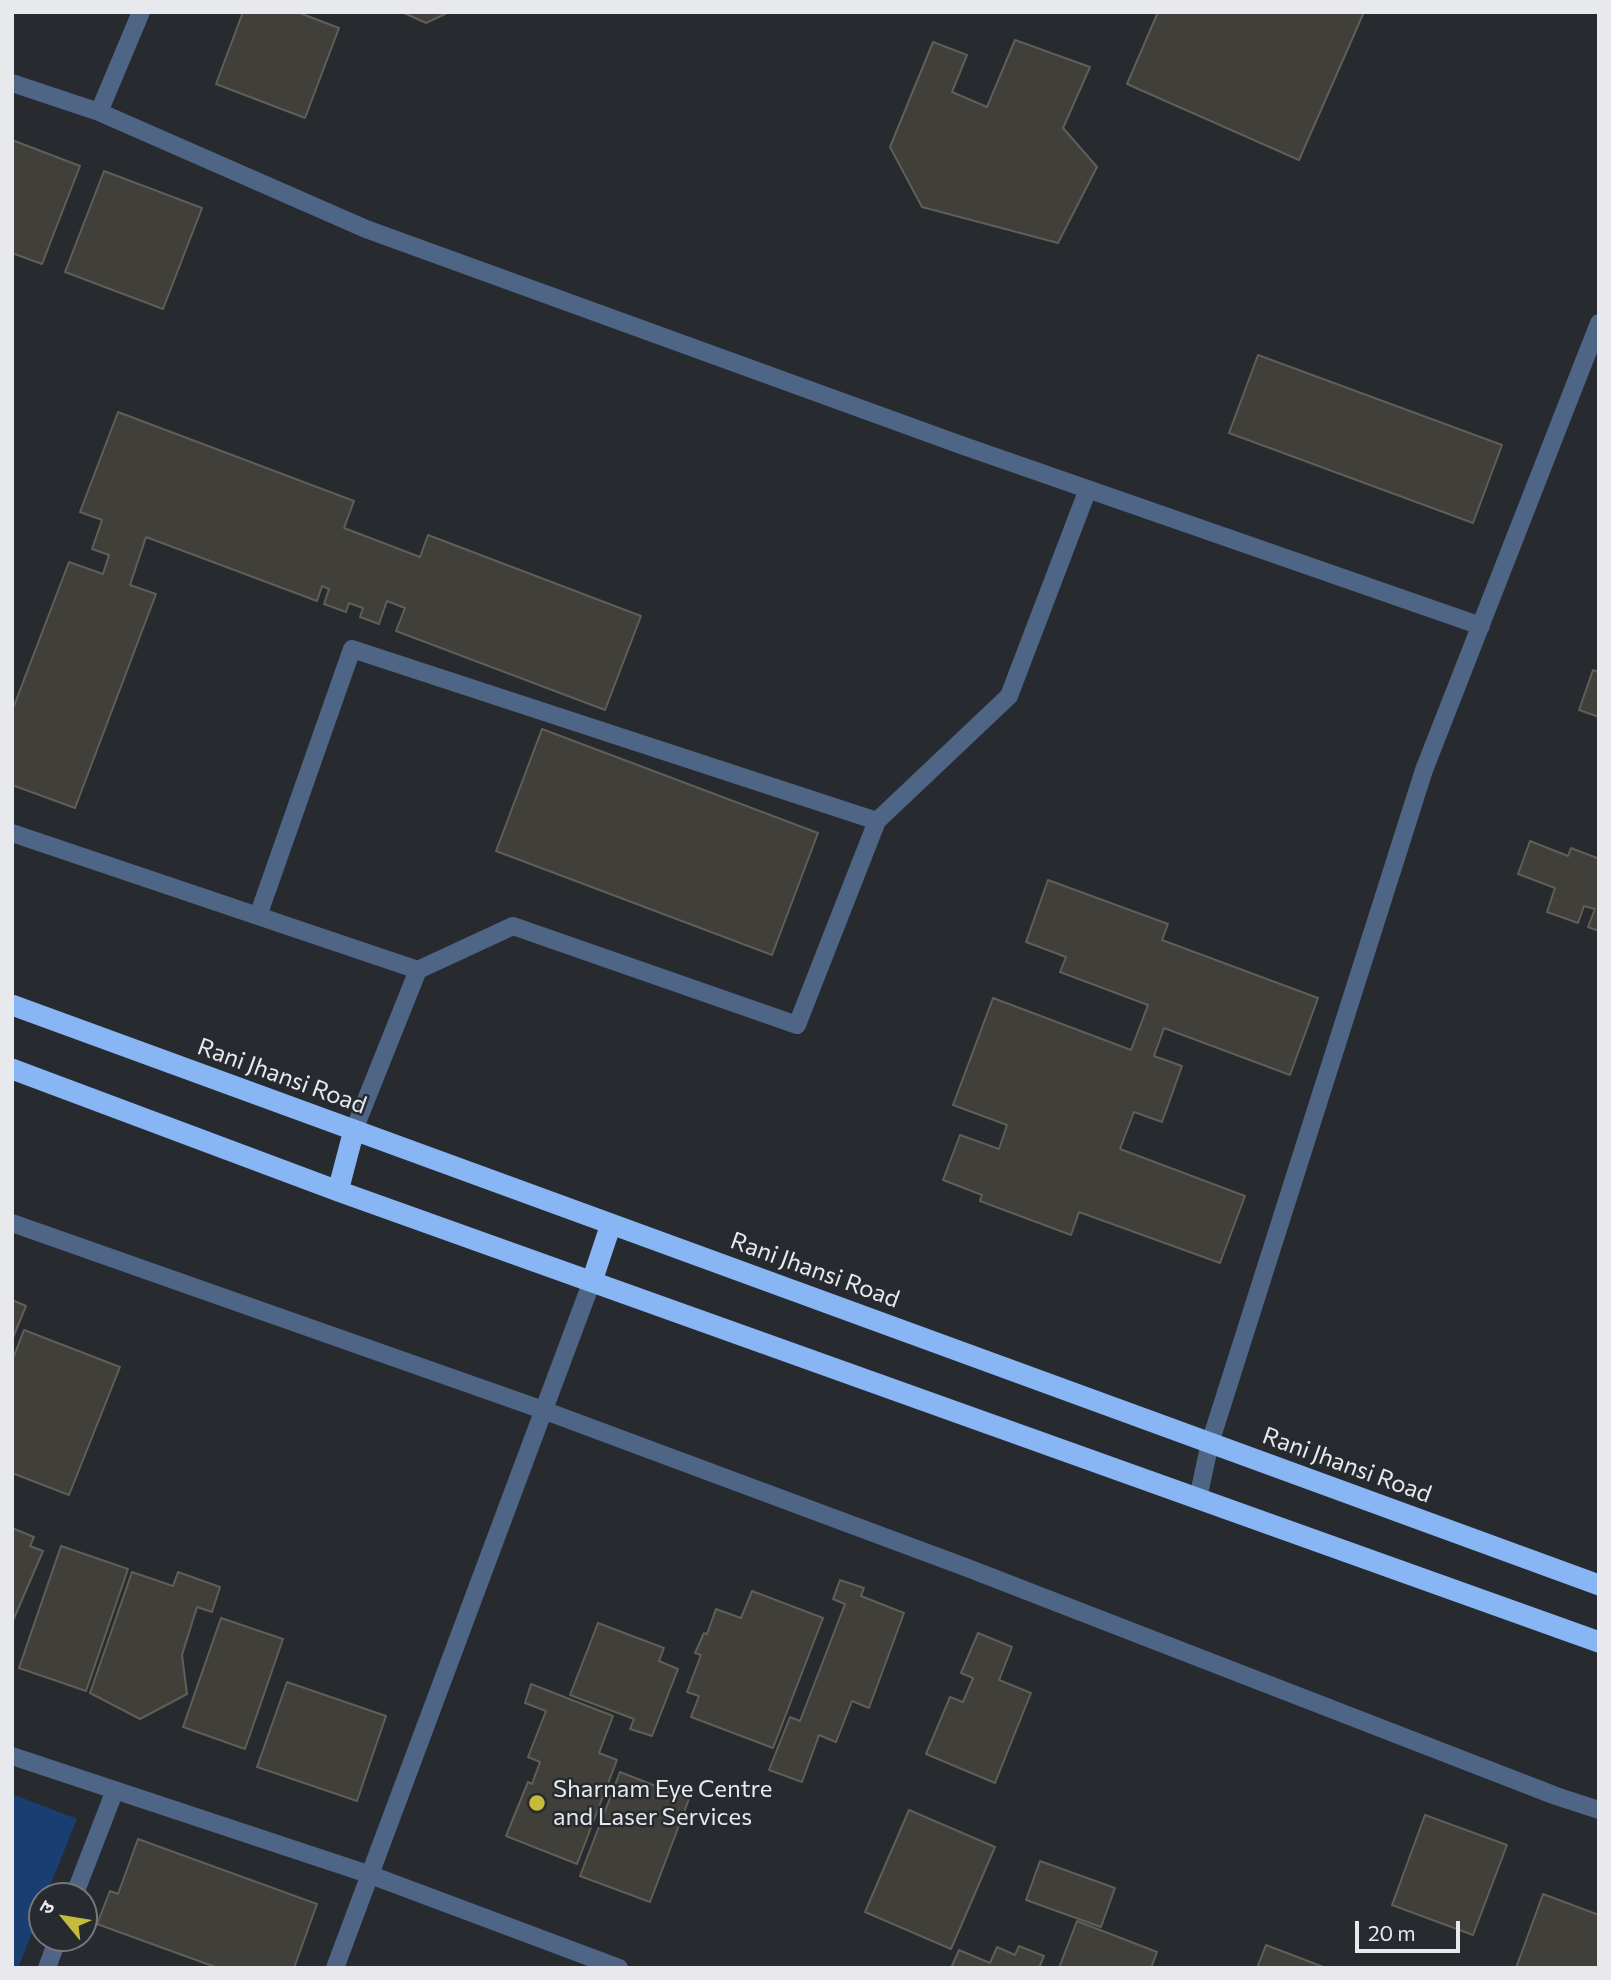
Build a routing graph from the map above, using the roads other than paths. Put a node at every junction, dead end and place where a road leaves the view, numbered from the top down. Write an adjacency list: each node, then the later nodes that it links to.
1 (141, 12): 3 (street)
2 (12, 83): 3 (street)
3 (99, 112): 5 (street)
4 (1599, 323): 6 (street)
5 (1088, 489): 6 (street); 7 (street)
6 (1480, 626): 19 (street)
7 (877, 821): 9 (street); 10 (street)
8 (12, 833): 9 (street)
9 (257, 916): 10 (street)
10 (418, 970): 13 (street)
11 (12, 1005): 13 (highway, Rani Jhansi Road)
12 (12, 1069): 14 (highway)
13 (354, 1130): 14 (highway); 16 (highway, Rani Jhansi Road)
14 (338, 1191): 17 (highway)
15 (12, 1223): 18 (street)
16 (611, 1224): 17 (highway); 19 (highway, Rani Jhansi Road)
17 (592, 1282): 18 (street); 20 (highway)
18 (543, 1410): 25 (street); 26 (street)
19 (1210, 1443): 20 (street); 21 (highway, Rani Jhansi Road)
20 (1198, 1499): 22 (highway)
21 (1599, 1585)
22 (1599, 1642)
23 (12, 1756): 24 (street)
24 (115, 1790): 26 (street); 27 (street)
25 (1599, 1810)
26 (368, 1874): 28 (street); 29 (street)
27 (79, 1882)
28 (335, 1968)
29 (619, 1968)

